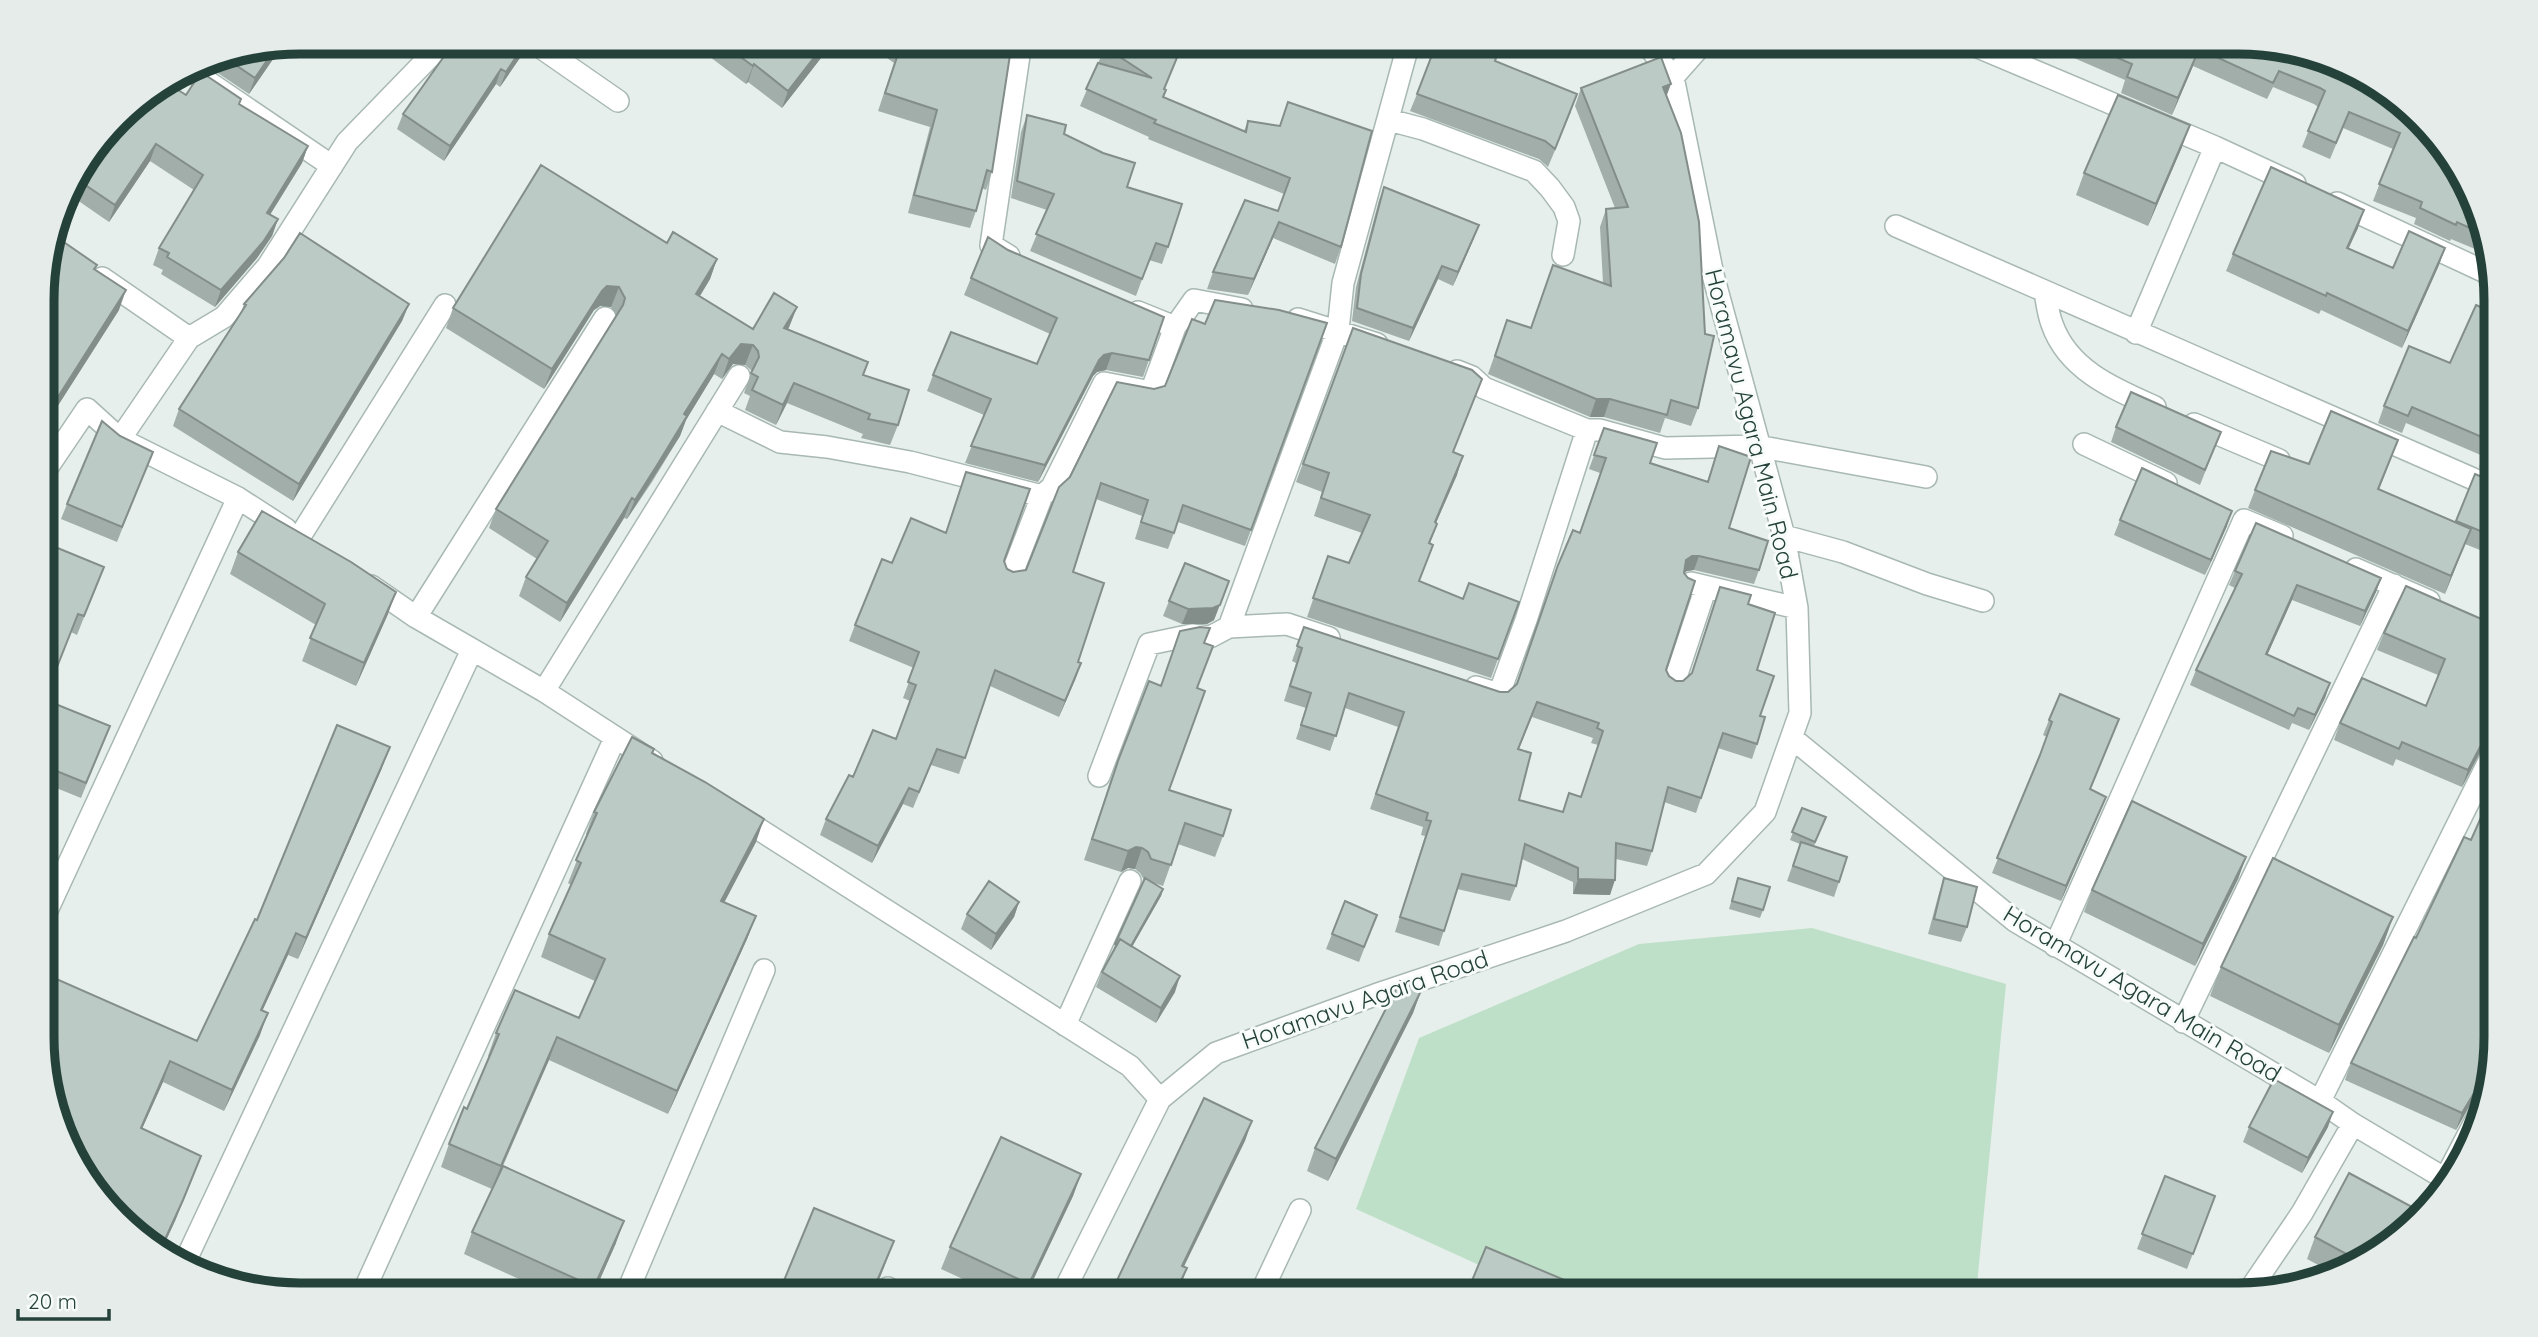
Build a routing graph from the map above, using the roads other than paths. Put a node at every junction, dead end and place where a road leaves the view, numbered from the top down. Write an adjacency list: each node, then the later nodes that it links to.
1 (1406, 54): 12 (street)
2 (1655, 54): 10 (street)
3 (1680, 54): 10 (street)
4 (1693, 54): 10 (street)
5 (1995, 54): 13 (street)
6 (431, 55): 14 (street)
7 (551, 55): 11 (street)
8 (1019, 55): 17 (street)
9 (199, 76): 14 (street)
10 (1673, 77): 35 (street, Horamavu Agara Main Road)
11 (618, 102)
12 (1389, 120): 16 (street); 25 (street)
13 (2215, 147): 19 (street); 26 (street)
14 (332, 166): 27 (street)
15 (1896, 226): 20 (street)
16 (1563, 254)
17 (1032, 266)
18 (87, 268): 27 (street)
19 (2482, 271)
20 (2045, 292): 26 (street); 37 (street)
21 (1115, 302): 24 (street)
22 (445, 305): 44 (street)
23 (604, 318): 54 (street)
24 (1175, 327): 25 (street); 41 (street)
25 (1338, 330): 28 (street); 55 (street)
26 (2136, 332): 39 (street)
27 (189, 338): 33 (street)
28 (1399, 351)
29 (1436, 364): 32 (street)
30 (739, 376): 31 (street)
31 (718, 411): 41 (street); 60 (street)
32 (1587, 430): 35 (street); 58 (street)
33 (120, 439): 36 (street); 42 (street)
34 (2084, 444): 40 (street)
35 (1758, 446): 38 (street); 43 (street, Horamavu Agara Main Road)
36 (55, 457)
37 (2279, 460)
38 (1926, 477)
39 (2484, 484)
40 (2182, 491)
41 (1042, 496): 49 (street)
42 (237, 498): 44 (street); 62 (street)
43 (1784, 536): 51 (street); 52 (street, Horamavu Agara Main Road)
44 (299, 538): 46 (street)
45 (2307, 547): 71 (street)
46 (320, 552)
47 (2332, 558): 50 (street)
48 (352, 573): 54 (street)
49 (1011, 576)
50 (2394, 585): 53 (street); 73 (street)
51 (1983, 601)
52 (1797, 608): 59 (street); 64 (street, Horamavu Agara Main Road)
53 (2445, 608)
54 (416, 617): 57 (street)
55 (1229, 627): 56 (street); 67 (street)
56 (1347, 644)
57 (472, 650): 60 (street); 80 (street)
58 (1460, 681)
59 (1674, 683)
60 (544, 691): 63 (street)
61 (103, 727): 62 (street)
62 (127, 736): 69 (street)
63 (615, 738): 66 (street); 82 (street)
64 (1792, 738): 71 (street, Horamavu Agara Main Road); 75 (street, Horamavu Agara Road)
65 (2484, 771): 76 (street)
66 (673, 775)
67 (1099, 776)
68 (719, 804): 74 (street)
69 (54, 869)
70 (1130, 881): 74 (street)
71 (2055, 946): 73 (street, Horamavu Agara Main Road)
72 (764, 970): 83 (street)
73 (2183, 1021): 76 (street, Horamavu Agara Main Road)
74 (1065, 1025): 75 (street)
75 (1160, 1099): 84 (street, Horamavu Agara Road)
76 (2320, 1101): 77 (street, Horamavu Agara Main Road)
77 (2353, 1124): 78 (street, Horamavu Agara Main Road); 81 (street)
78 (2441, 1176)
79 (1300, 1210): 85 (street)
80 (188, 1255)
81 (2255, 1282)
82 (367, 1283)
83 (631, 1283)
84 (1068, 1283)
85 (1266, 1283)

